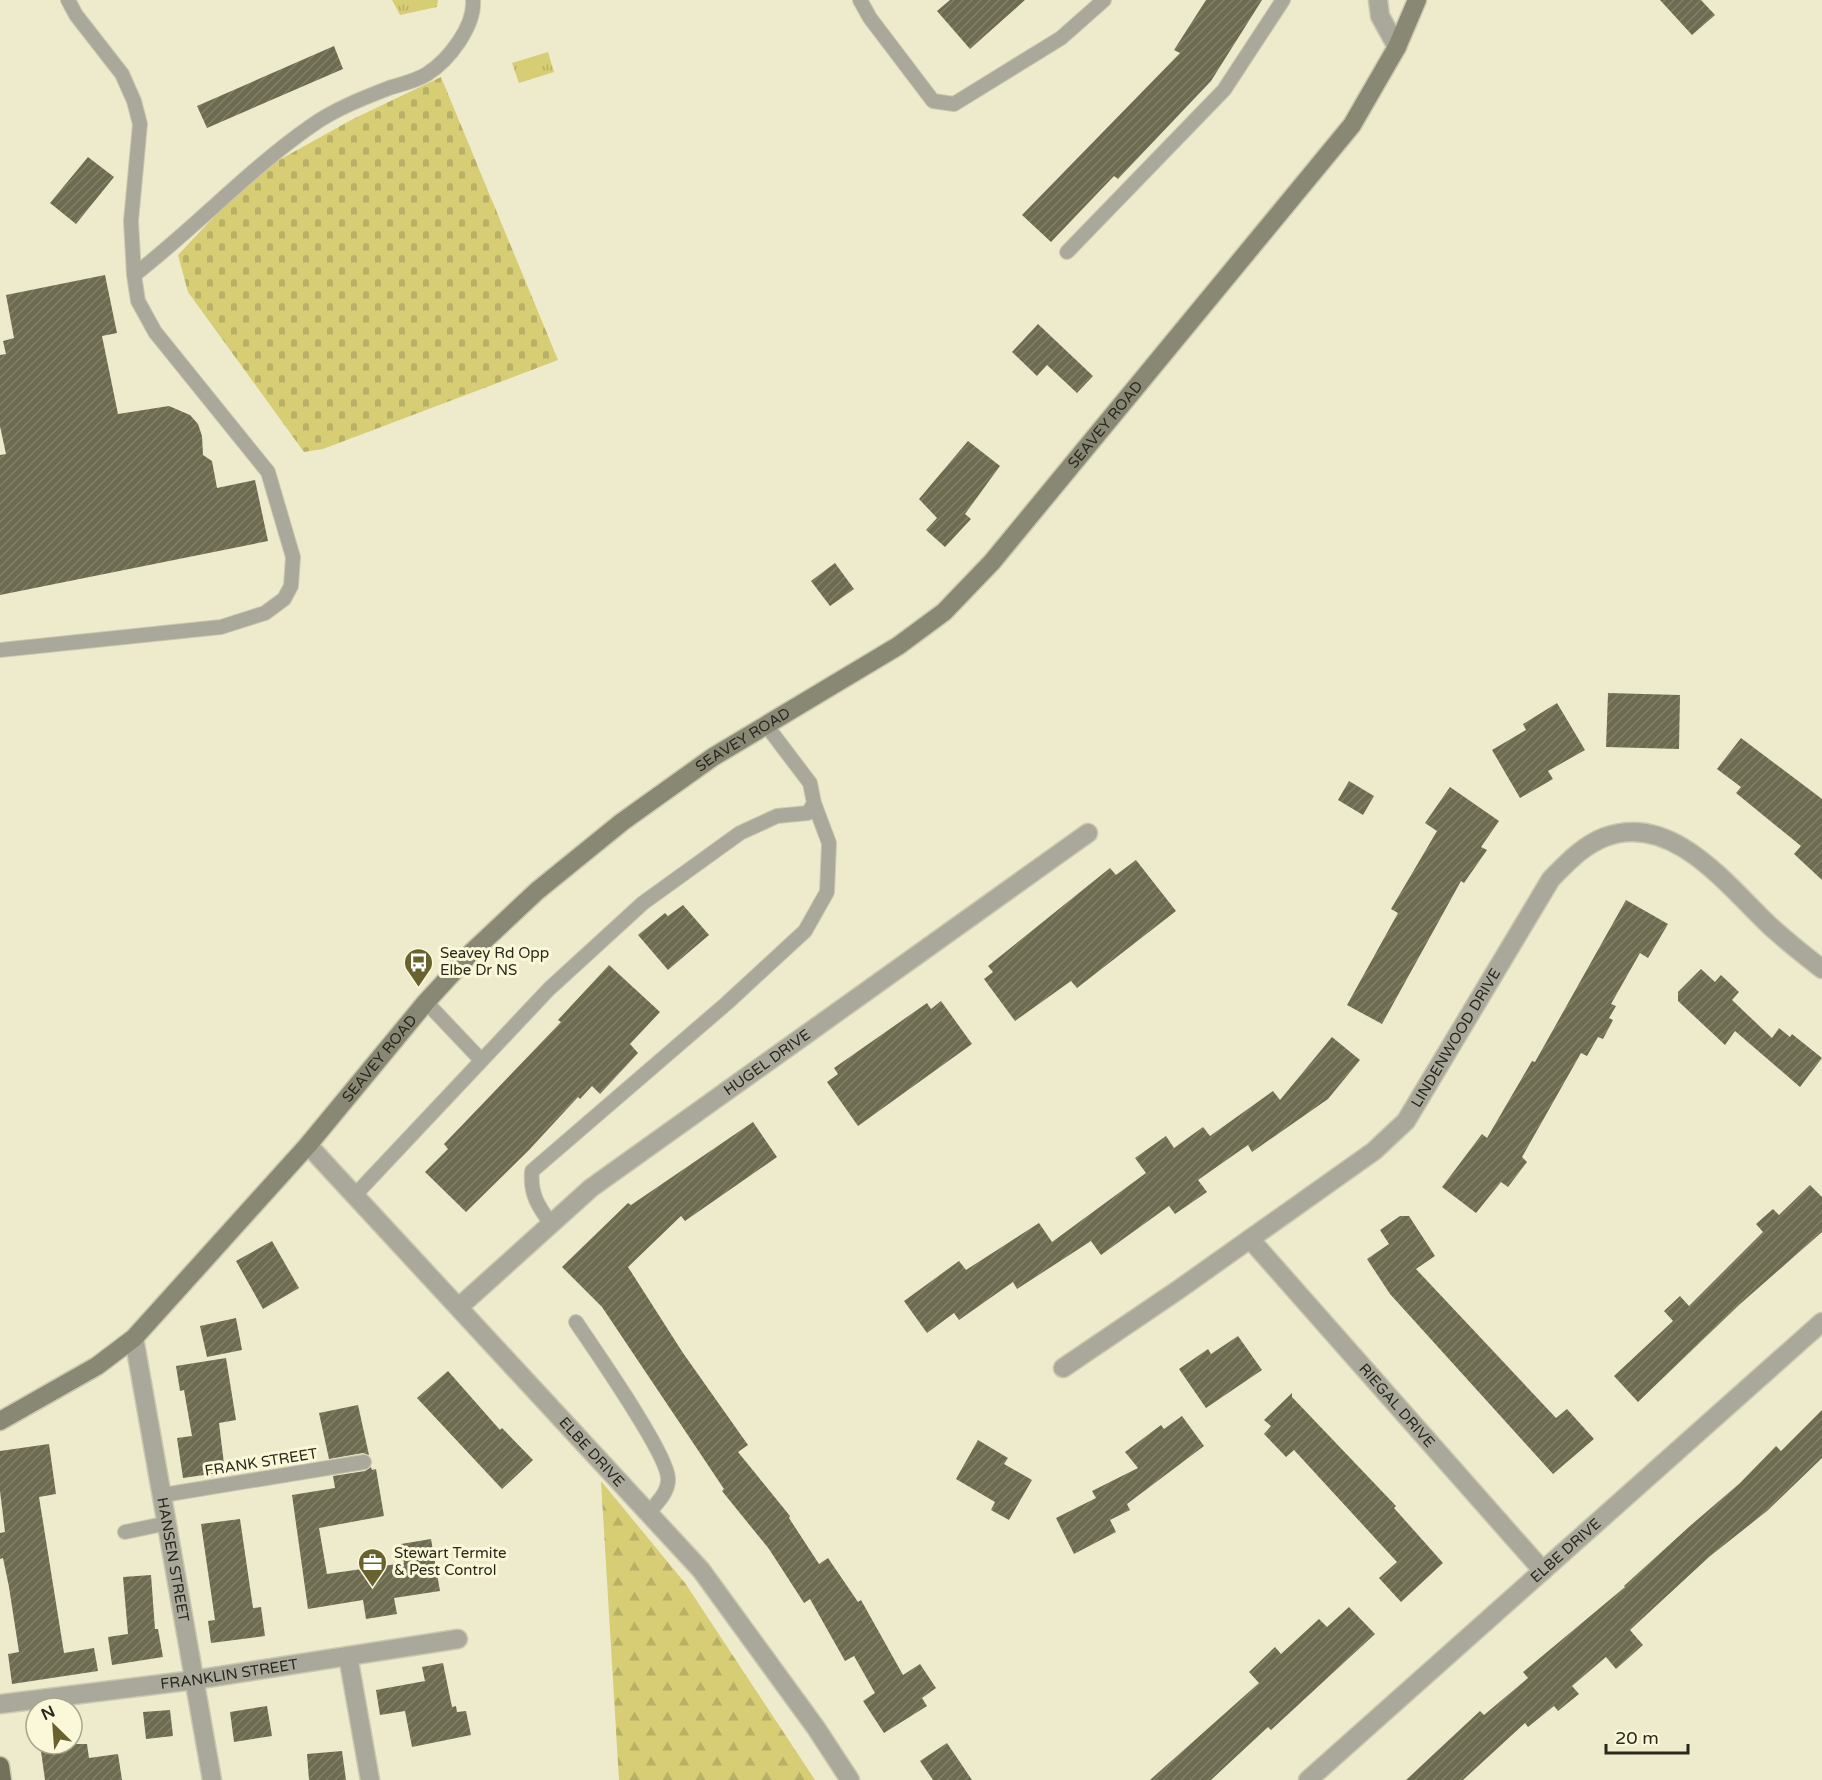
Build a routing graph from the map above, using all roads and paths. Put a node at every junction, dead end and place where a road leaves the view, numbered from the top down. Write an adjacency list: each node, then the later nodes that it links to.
1 (68, 0): 10 (lane)
2 (473, 0): 10 (lane)
3 (860, 0): 4 (lane)
4 (1104, 0)
5 (1283, 0): 9 (lane)
6 (1378, 0): 8 (street)
7 (1417, 0): 8 (street, SEAVEY ROAD)
8 (1397, 47): 12 (street, SEAVEY ROAD)
9 (1067, 252)
10 (134, 275): 11 (lane)
11 (0, 650)
12 (766, 725): 13 (lane); 16 (street, SEAVEY ROAD)
13 (814, 803): 17 (lane); 20 (lane)
14 (1088, 833): 20 (street, HUGEL DRIVE)
15 (1822, 969): 21 (street, LINDENWOOD DRIVE)
16 (426, 1002): 17 (lane); 18 (street, SEAVEY ROAD)
17 (482, 1060): 19 (lane)
18 (308, 1145): 19 (street, ELBE DRIVE); 25 (street, SEAVEY ROAD)
19 (355, 1195): 22 (street, ELBE DRIVE)
20 (551, 1224): 22 (street, HUGEL DRIVE)
21 (1250, 1239): 26 (street, LINDENWOOD DRIVE); 33 (street, RIEGAL DRIVE)
22 (459, 1307): 30 (street, ELBE DRIVE)
23 (576, 1322): 30 (lane)
24 (1822, 1322): 33 (street, ELBE DRIVE)
25 (134, 1338): 27 (street, SEAVEY ROAD); 29 (street, HANSEN STREET)
26 (1063, 1368)
27 (0, 1421)
28 (364, 1462): 29 (lane, FRANK STREET)
29 (164, 1495): 31 (street, HANSEN STREET)
30 (648, 1513): 42 (street, ELBE DRIVE)
31 (168, 1523): 32 (lane); 36 (street, HANSEN STREET)
32 (125, 1532)
33 (1543, 1571): 43 (street, ELBE DRIVE)
34 (458, 1639): 35 (street, FRANKLIN STREET)
35 (348, 1656): 36 (street, FRANKLIN STREET); 41 (street)
36 (194, 1680): 37 (street, FRANKLIN STREET); 40 (street, HANSEN STREET)
37 (0, 1704)
38 (0, 1766): 39 (main road)
39 (2, 1780)
40 (212, 1780)
41 (370, 1780)
42 (850, 1780)
43 (1308, 1780)

